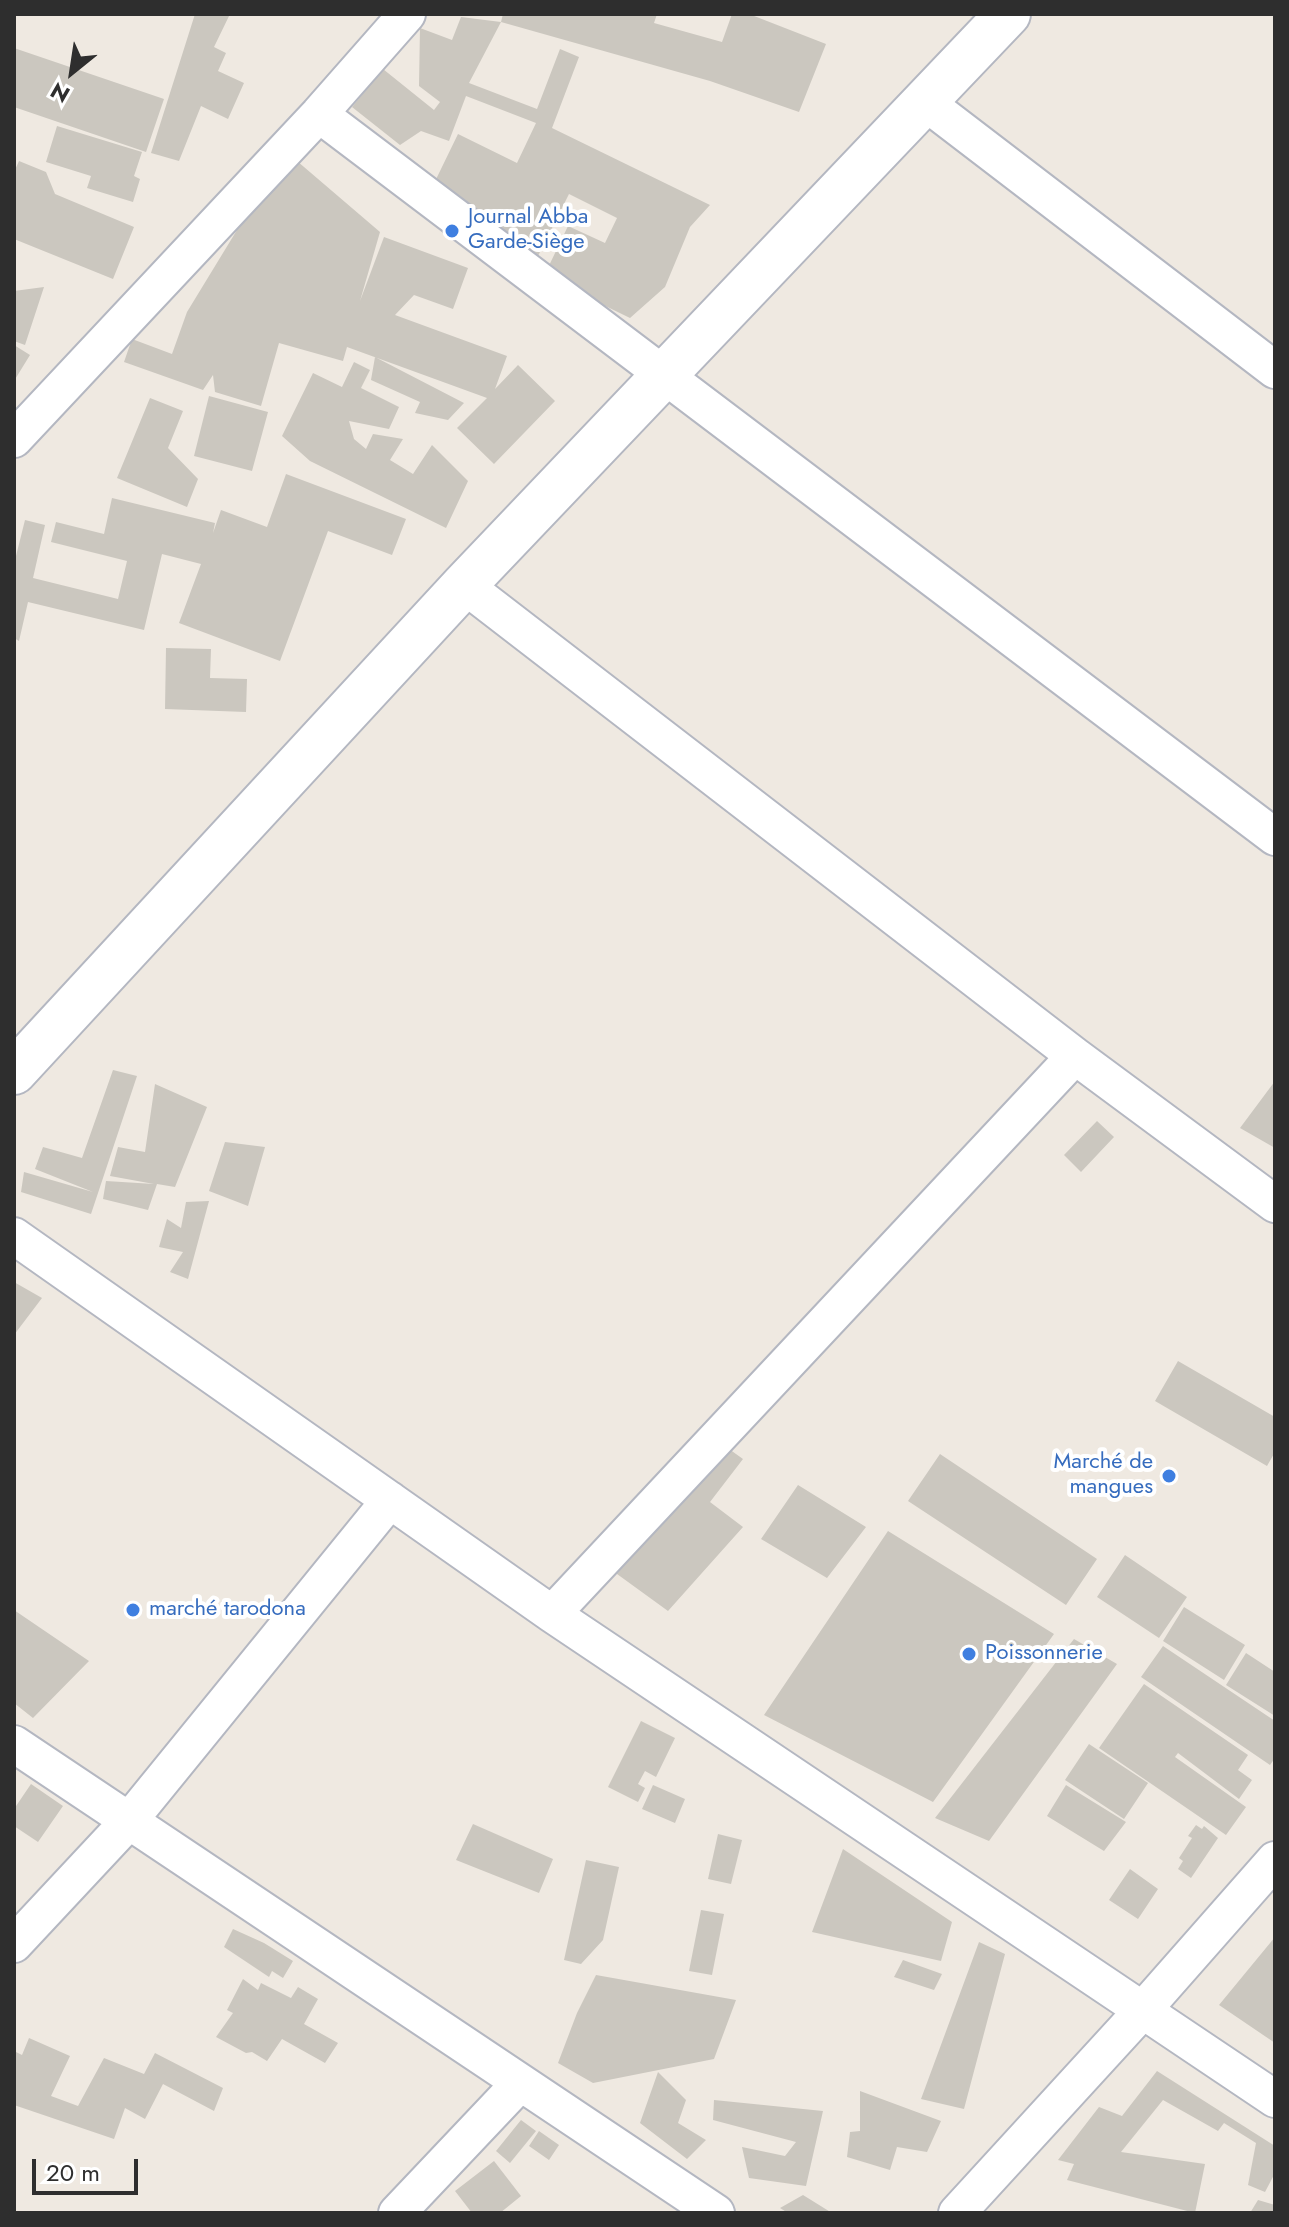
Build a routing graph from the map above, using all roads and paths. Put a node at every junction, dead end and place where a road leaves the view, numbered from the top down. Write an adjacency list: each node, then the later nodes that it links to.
1 (407, 14): 4 (street)
2 (1008, 14): 3 (street)
3 (925, 102): 5 (street); 6 (street)
4 (319, 114): 6 (street); 7 (street)
5 (1275, 370)
6 (663, 375): 8 (street); 9 (street)
7 (14, 439)
8 (464, 585): 10 (street); 11 (street)
9 (1275, 837)
10 (1075, 1056): 12 (street); 15 (street)
11 (14, 1072)
12 (1275, 1204)
13 (14, 1236): 14 (street)
14 (390, 1500): 15 (street); 17 (street)
15 (552, 1614): 20 (street)
16 (14, 1744): 17 (street)
17 (128, 1822): 19 (street); 21 (street)
18 (1275, 1860): 20 (street)
19 (14, 1944)
20 (1142, 2011): 22 (street); 25 (street)
21 (520, 2083): 23 (street); 24 (street)
22 (1275, 2099)
23 (397, 2213)
24 (716, 2213)
25 (957, 2213)

